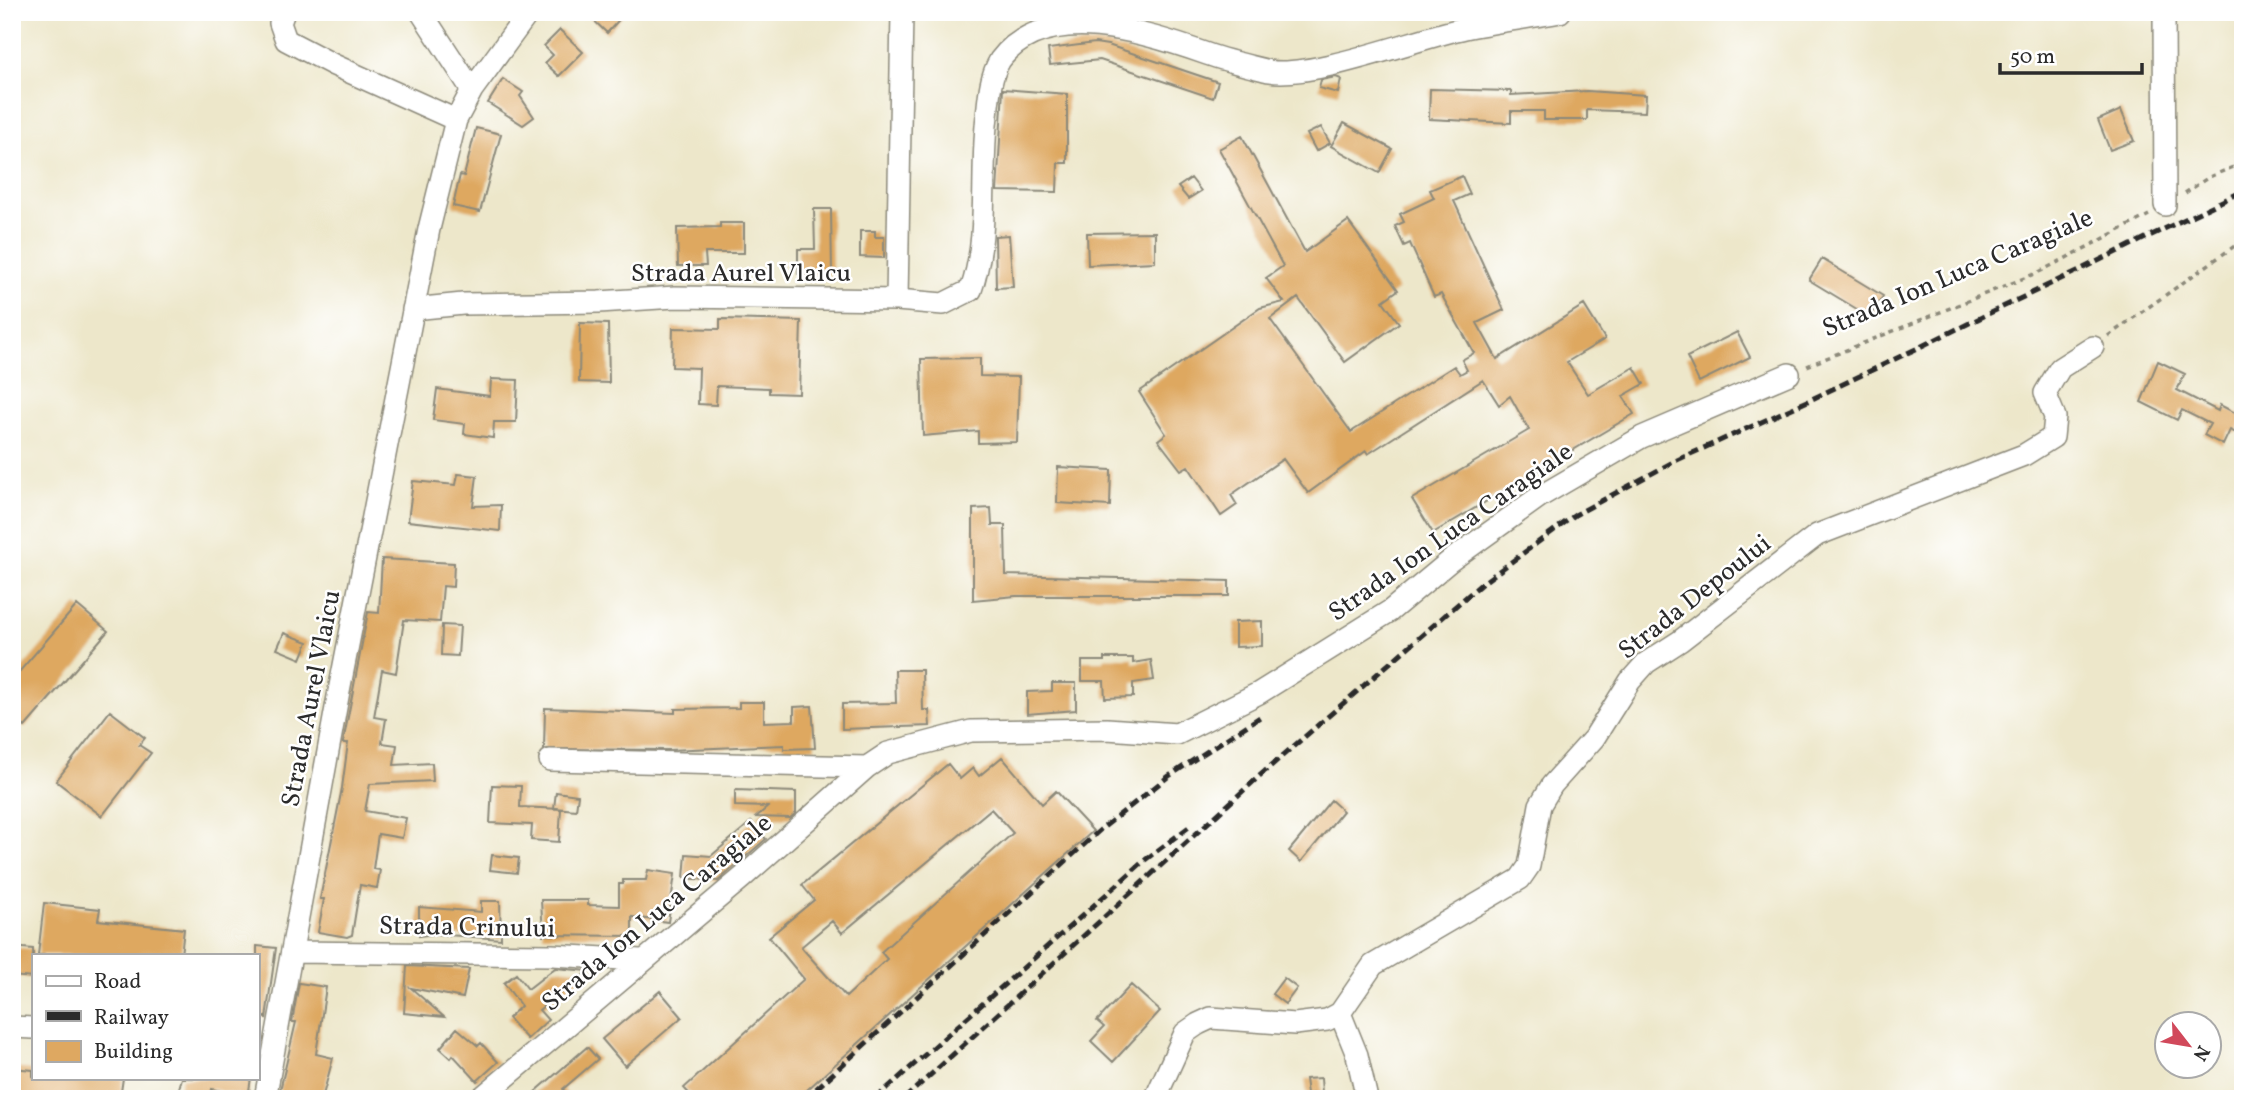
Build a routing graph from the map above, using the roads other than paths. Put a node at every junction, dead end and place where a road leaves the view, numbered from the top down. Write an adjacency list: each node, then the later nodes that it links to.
1 (284, 12): 8 (street)
2 (421, 12): 7 (street)
3 (530, 12): 7 (street, Strada Aurel Vlaicu)
4 (902, 12): 10 (street)
5 (1560, 12): 10 (street, Strada Aurel Vlaicu)
6 (2165, 12): 9 (street)
7 (471, 90): 8 (street, Strada Aurel Vlaicu)
8 (456, 120): 11 (street, Strada Aurel Vlaicu)
9 (2165, 205)
10 (897, 300): 11 (street, Strada Aurel Vlaicu)
11 (413, 309): 16 (street, Strada Aurel Vlaicu)
12 (2093, 347): 18 (street, Strada Depoului)
13 (1789, 374): 15 (street, Strada Ion Luca Caragiale)
14 (550, 760): 15 (street, Strada Ion Luca Caragiale)
15 (867, 767): 17 (street, Strada Ion Luca Caragiale)
16 (292, 951): 17 (street, Strada Crinului); 21 (street, Strada Aurel Vlaicu)
17 (640, 960): 23 (street, Strada Ion Luca Caragiale)
18 (1340, 1013): 24 (street); 25 (street)
19 (12, 1027): 20 (street)
20 (32, 1028)
21 (266, 1050): 22 (street, Strada Aurel Vlaicu)
22 (265, 1099)
23 (480, 1099)
24 (1155, 1099)
25 (1367, 1099)

